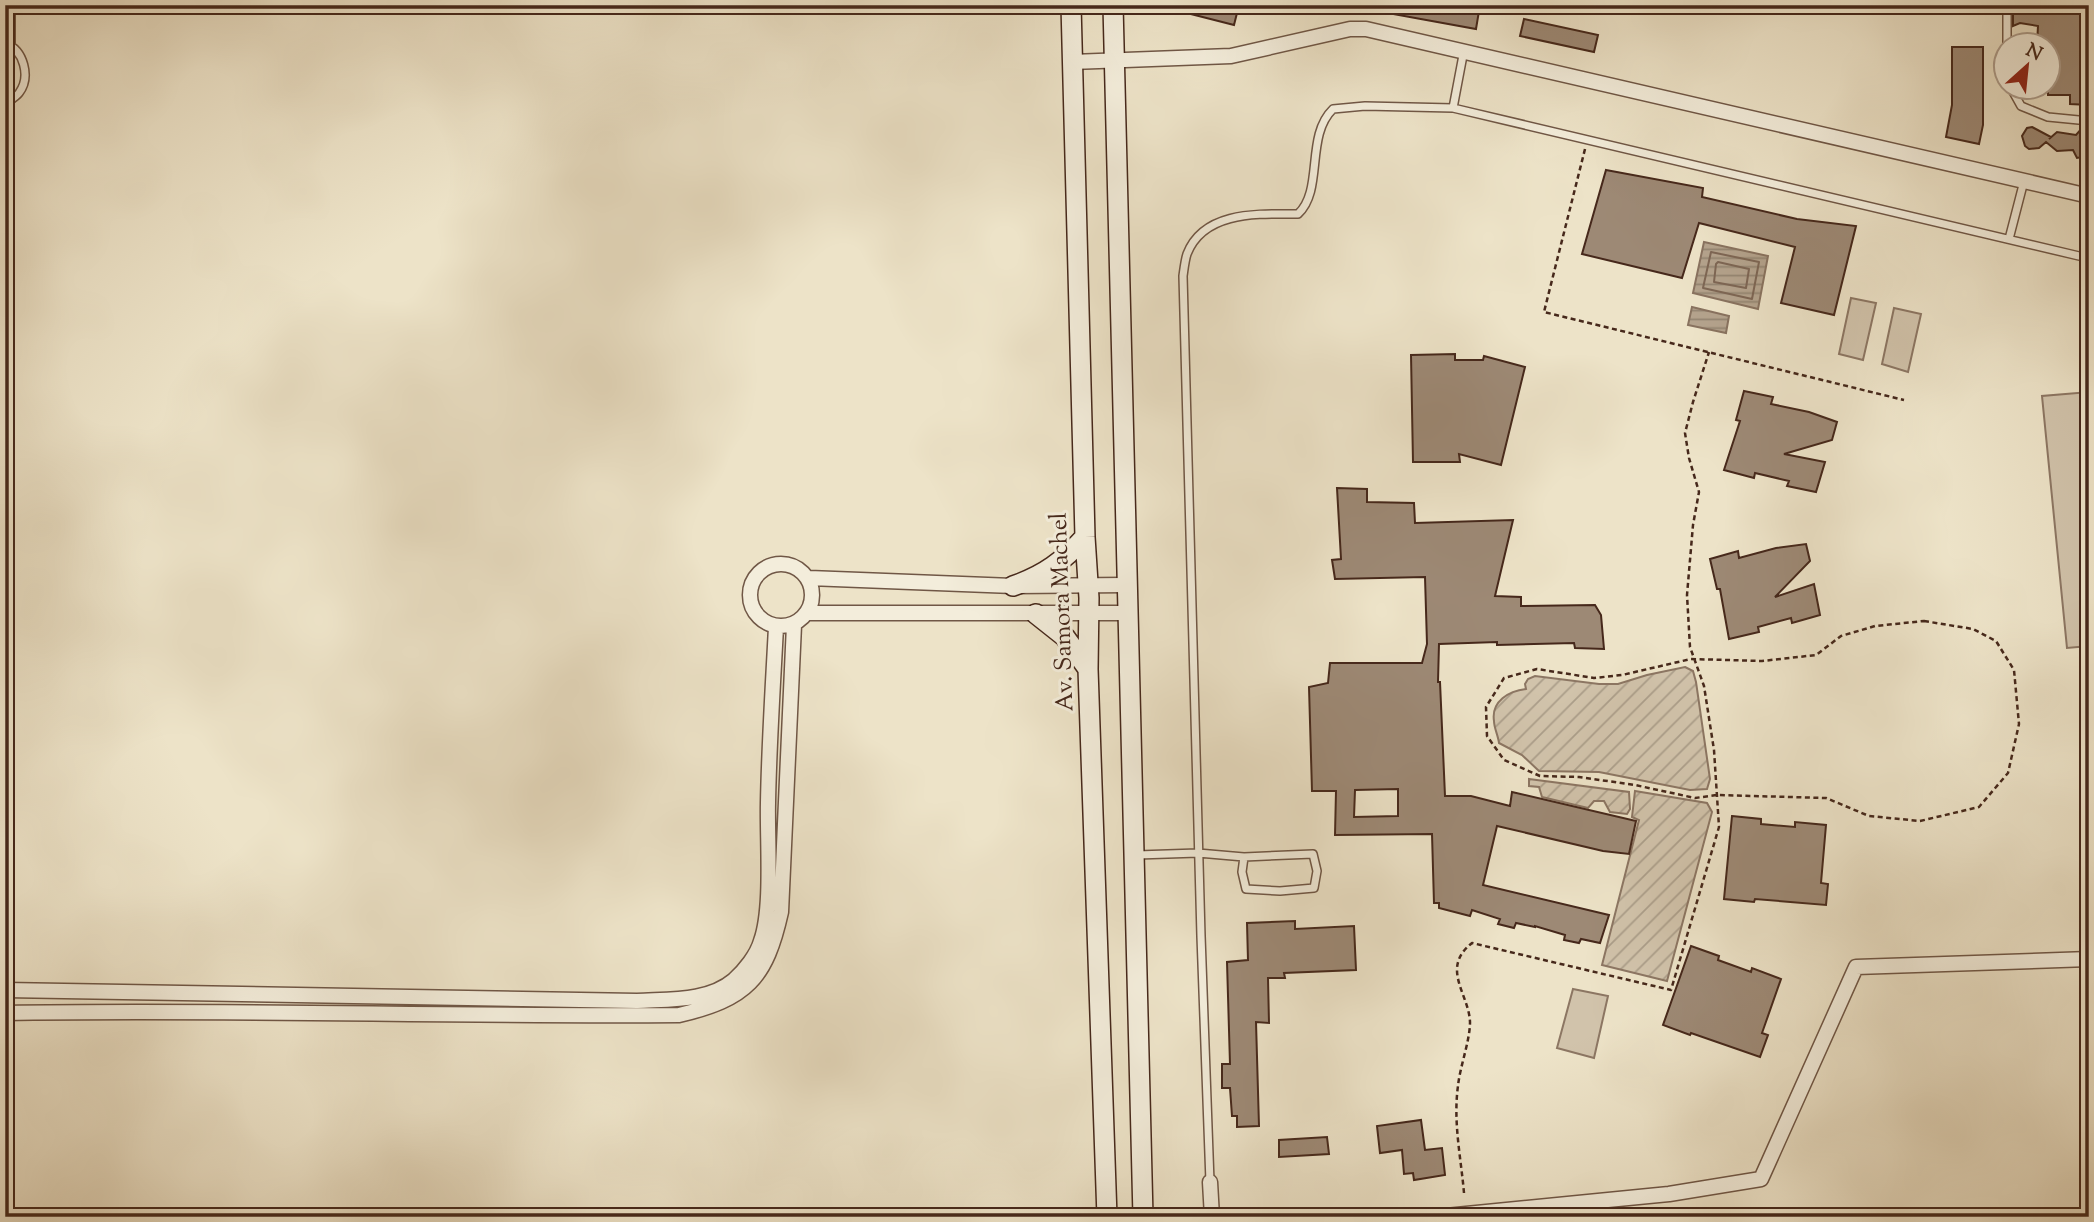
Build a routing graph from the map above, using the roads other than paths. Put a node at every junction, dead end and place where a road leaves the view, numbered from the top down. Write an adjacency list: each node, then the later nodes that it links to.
1 (11, 5): 6 (lane)
2 (1071, 5): 9 (main road, Av. Samora Machel)
3 (1113, 5): 8 (main road)
4 (2007, 5): 5 (lane)
5 (2007, 32)
6 (8, 44): 11 (lane)
7 (1464, 50): 8 (street); 12 (lane); 14 (street)
8 (1114, 60): 9 (street); 21 (main road)
9 (1072, 62): 18 (main road, Av. Samora Machel)
10 (2019, 102): 13 (lane)
11 (5, 104)
12 (1453, 108): 16 (lane); 30 (lane)
13 (2089, 121)
14 (2024, 181): 15 (street); 16 (lane)
15 (2089, 196)
16 (2009, 239): 17 (lane)
17 (2079, 256)
18 (1085, 537): 20 (main road, Av. Samora Machel); 22 (main road)
19 (809, 578): 22 (street); 24 (street); 28 (street)
20 (1088, 584): 21 (street); 22 (street); 23 (main road, Av. Samora Machel)
21 (1125, 585): 25 (main road)
22 (1013, 586)
23 (1089, 612): 25 (street); 26 (street); 29 (main road, Av. Samora Machel)
24 (808, 613): 26 (street); 27 (street)
25 (1127, 613): 31 (main road)
26 (1036, 614): 29 (main road)
27 (794, 625): 28 (street); 35 (street)
28 (776, 627): 34 (street)
29 (1088, 669): 37 (main road, Av. Samora Machel)
30 (1198, 853): 31 (lane); 32 (lane); 36 (lane)
31 (1133, 855): 38 (main road)
32 (1244, 857): 32 (lane)
33 (2089, 959): 40 (street)
34 (5, 990)
35 (5, 1013)
36 (1210, 1182): 39 (street)
37 (1107, 1217)
38 (1143, 1217)
39 (1213, 1217)
40 (1436, 1217)

